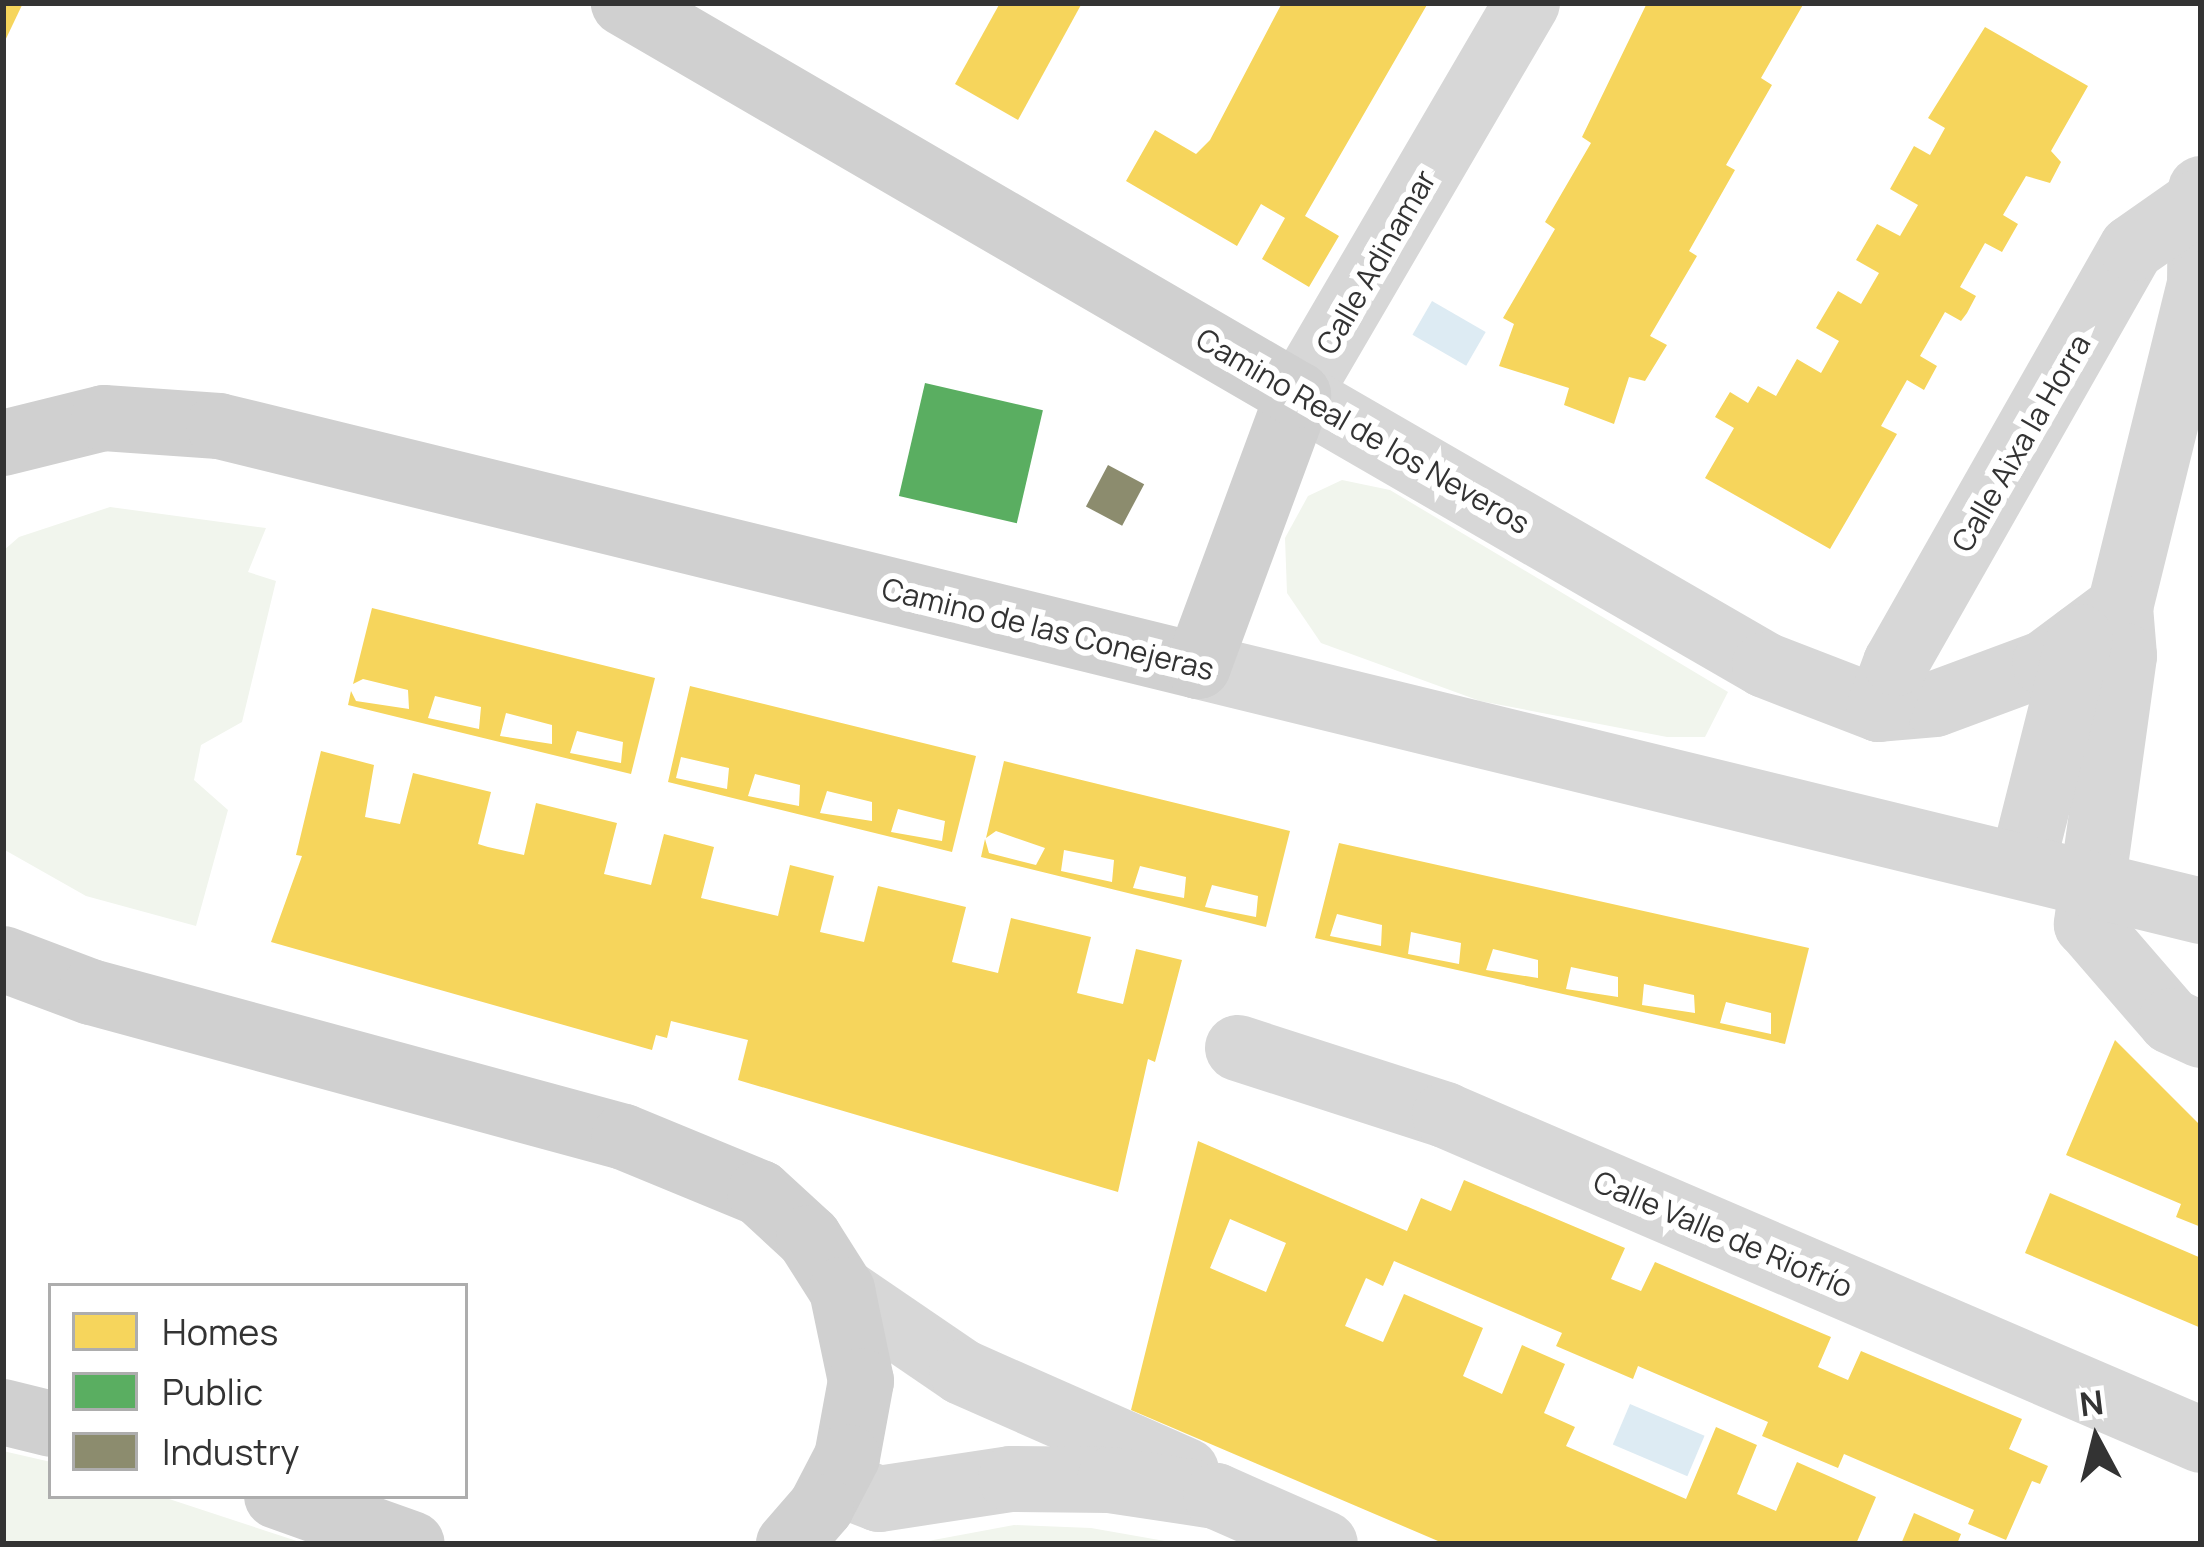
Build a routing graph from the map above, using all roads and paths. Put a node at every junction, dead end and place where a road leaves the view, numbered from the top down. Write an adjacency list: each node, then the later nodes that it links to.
1 (623, 3): 4 (main road, Camino Real de los Neveros)
2 (1527, 3): 4 (street, Calle Adinamar)
3 (2199, 196): 6 (street, Calle Aixa la Horra); 8 (street, Calle Aixa la Horra)
4 (1298, 395): 7 (main road, Calle Adinamar); 8 (street, Camino Real de los Neveros)
5 (3, 443): 7 (main road, Camino de las Conejeras)
6 (2100, 622): 8 (street, Camino Real de los Neveros); 9 (street, Calle Aixa la Horra); 10 (street, Calle Aixa la Horra)
7 (1198, 666): 9 (street, Camino de las Conejeras)
8 (1879, 709)
9 (2022, 866): 10 (street, Camino de las Conejeras)
10 (2091, 884): 11 (street); 13 (street, Calle Aixa la Horra)
11 (2201, 910)
12 (10, 967): 15 (main road)
13 (2201, 1035)
14 (1238, 1048): 21 (street, Calle Valle de Riofrío)
15 (842, 1290): 16 (street); 17 (main road)
16 (962, 1372): 17 (street); 18 (street)
17 (861, 1381): 23 (main road)
18 (1028, 1401): 22 (street); 24 (street)
19 (3, 1412): 20 (main road)
20 (48, 1423)
21 (2201, 1440)
22 (1010, 1479): 23 (street); 24 (street)
23 (836, 1482): 27 (main road)
24 (1216, 1496): 28 (street)
25 (285, 1499): 26 (main road)
26 (412, 1544)
27 (789, 1544)
28 (1325, 1544)

